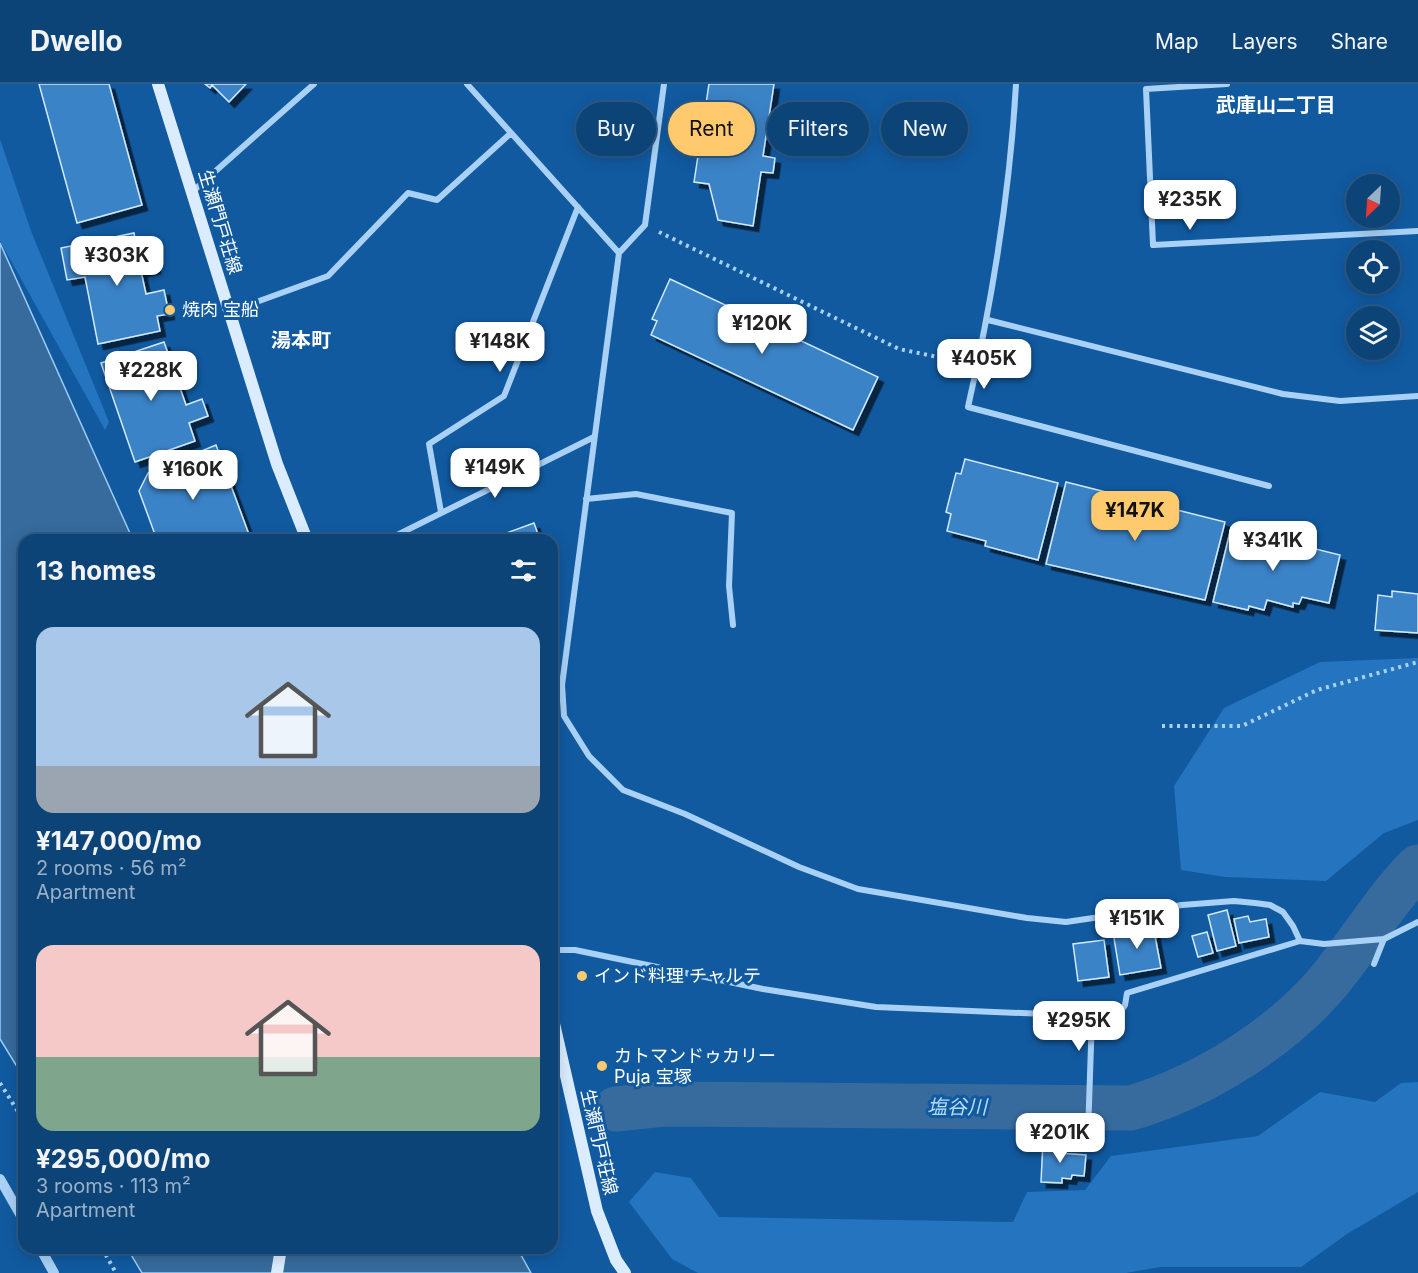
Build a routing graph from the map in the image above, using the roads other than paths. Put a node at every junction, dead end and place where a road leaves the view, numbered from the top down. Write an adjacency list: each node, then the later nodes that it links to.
1 (158, 84): 8 (main road, 生瀬門戸荘線)
2 (314, 84): 8 (street)
3 (467, 84): 7 (street)
4 (664, 84): 11 (street)
5 (1016, 84): 13 (street)
6 (1227, 84): 10 (street)
7 (511, 133): 9 (street); 12 (street)
8 (192, 192): 12 (main road, 生瀬門戸荘線)
9 (578, 207): 11 (street); 18 (street)
10 (1418, 231)
11 (619, 253): 15 (street)
12 (229, 312): 19 (main road, 生瀬門戸荘線)
13 (988, 320): 14 (street); 16 (street)
14 (1418, 396)
15 (594, 437): 17 (street); 18 (street)
16 (1269, 486)
17 (586, 499): 21 (street); 22 (street)
18 (441, 512): 20 (street)
19 (305, 534)
20 (399, 534)
21 (733, 625)
22 (562, 685): 23 (street); 26 (street)
23 (558, 686)
24 (1418, 922): 25 (street)
25 (1384, 939): 26 (street); 28 (street)
26 (1300, 941): 29 (street)
27 (558, 950): 29 (street)
28 (1374, 963)
29 (1092, 1016): 31 (street)
30 (558, 1041): 38 (main road, 生瀬門戸荘線)
31 (1088, 1134)
32 (0, 1179): 33 (street)
33 (18, 1210)
34 (43, 1254): 36 (street)
35 (279, 1254): 37 (main road)
36 (54, 1273)
37 (277, 1273)
38 (625, 1273)

